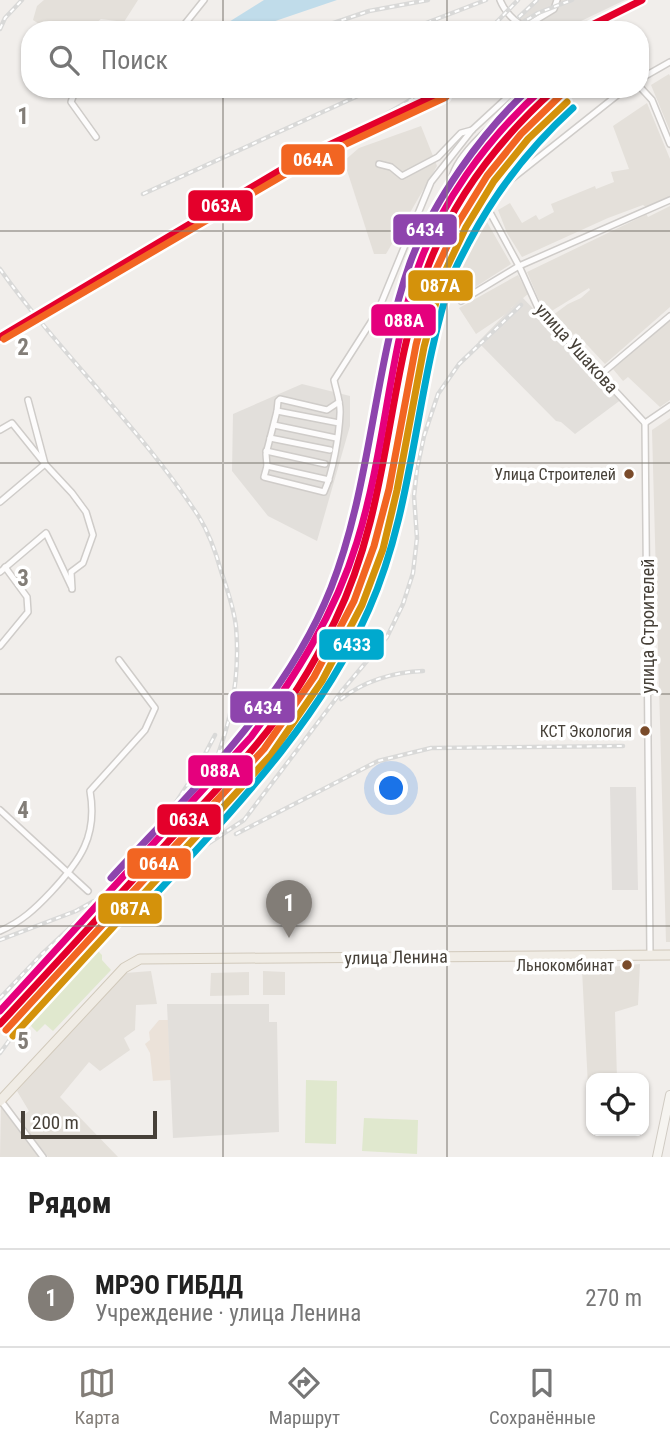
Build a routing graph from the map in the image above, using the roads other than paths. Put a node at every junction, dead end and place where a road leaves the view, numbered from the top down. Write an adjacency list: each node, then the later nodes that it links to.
1 (204, 0): 4 (street)
2 (499, 0): 5 (street)
3 (557, 0): 6 (street)
4 (187, 21)
5 (516, 21)
6 (534, 21)
7 (670, 62): 8 (street)
8 (649, 74)
9 (649, 97): 16 (street)
10 (72, 98): 15 (street)
11 (507, 98): 14 (street)
12 (614, 98): 19 (street)
13 (522, 100): 19 (street)
14 (472, 130): 17 (street); 25 (street)
15 (96, 137)
16 (670, 144)
17 (379, 164)
18 (670, 200): 20 (street)
19 (486, 205): 20 (street, улица Ушакова)
20 (520, 266): 21 (street); 23 (street, улица Ушакова)
21 (461, 301)
22 (670, 316): 23 (street)
23 (600, 375): 29 (street, улица Ушакова)
24 (27, 400): 36 (street)
25 (339, 402): 27 (street); 28 (street)
26 (670, 406): 29 (street)
27 (277, 411): 28 (street); 30 (street)
28 (339, 423): 33 (street)
29 (645, 423): 49 (street, улица Строителей)
30 (274, 425): 32 (street); 33 (street)
31 (0, 430): 36 (street)
32 (270, 438): 34 (street); 35 (street)
33 (336, 438): 39 (street)
34 (330, 450)
35 (266, 451): 37 (street); 38 (street)
36 (45, 464): 40 (street); 41 (street)
37 (326, 464)
38 (267, 466): 39 (street); 39 (street)
39 (329, 480)
40 (0, 502)
41 (3, 569): 42 (street)
42 (0, 646)
43 (118, 660): 45 (street)
44 (0, 810): 45 (street)
45 (68, 874): 46 (street); 47 (street)
46 (88, 891)
47 (0, 932)
48 (670, 955): 49 (main road, улица Ленина)
49 (650, 956): 51 (main road, улица Ленина)
50 (670, 1095): 53 (street)
51 (0, 1100): 52 (street)
52 (43, 1157)
53 (657, 1157)

